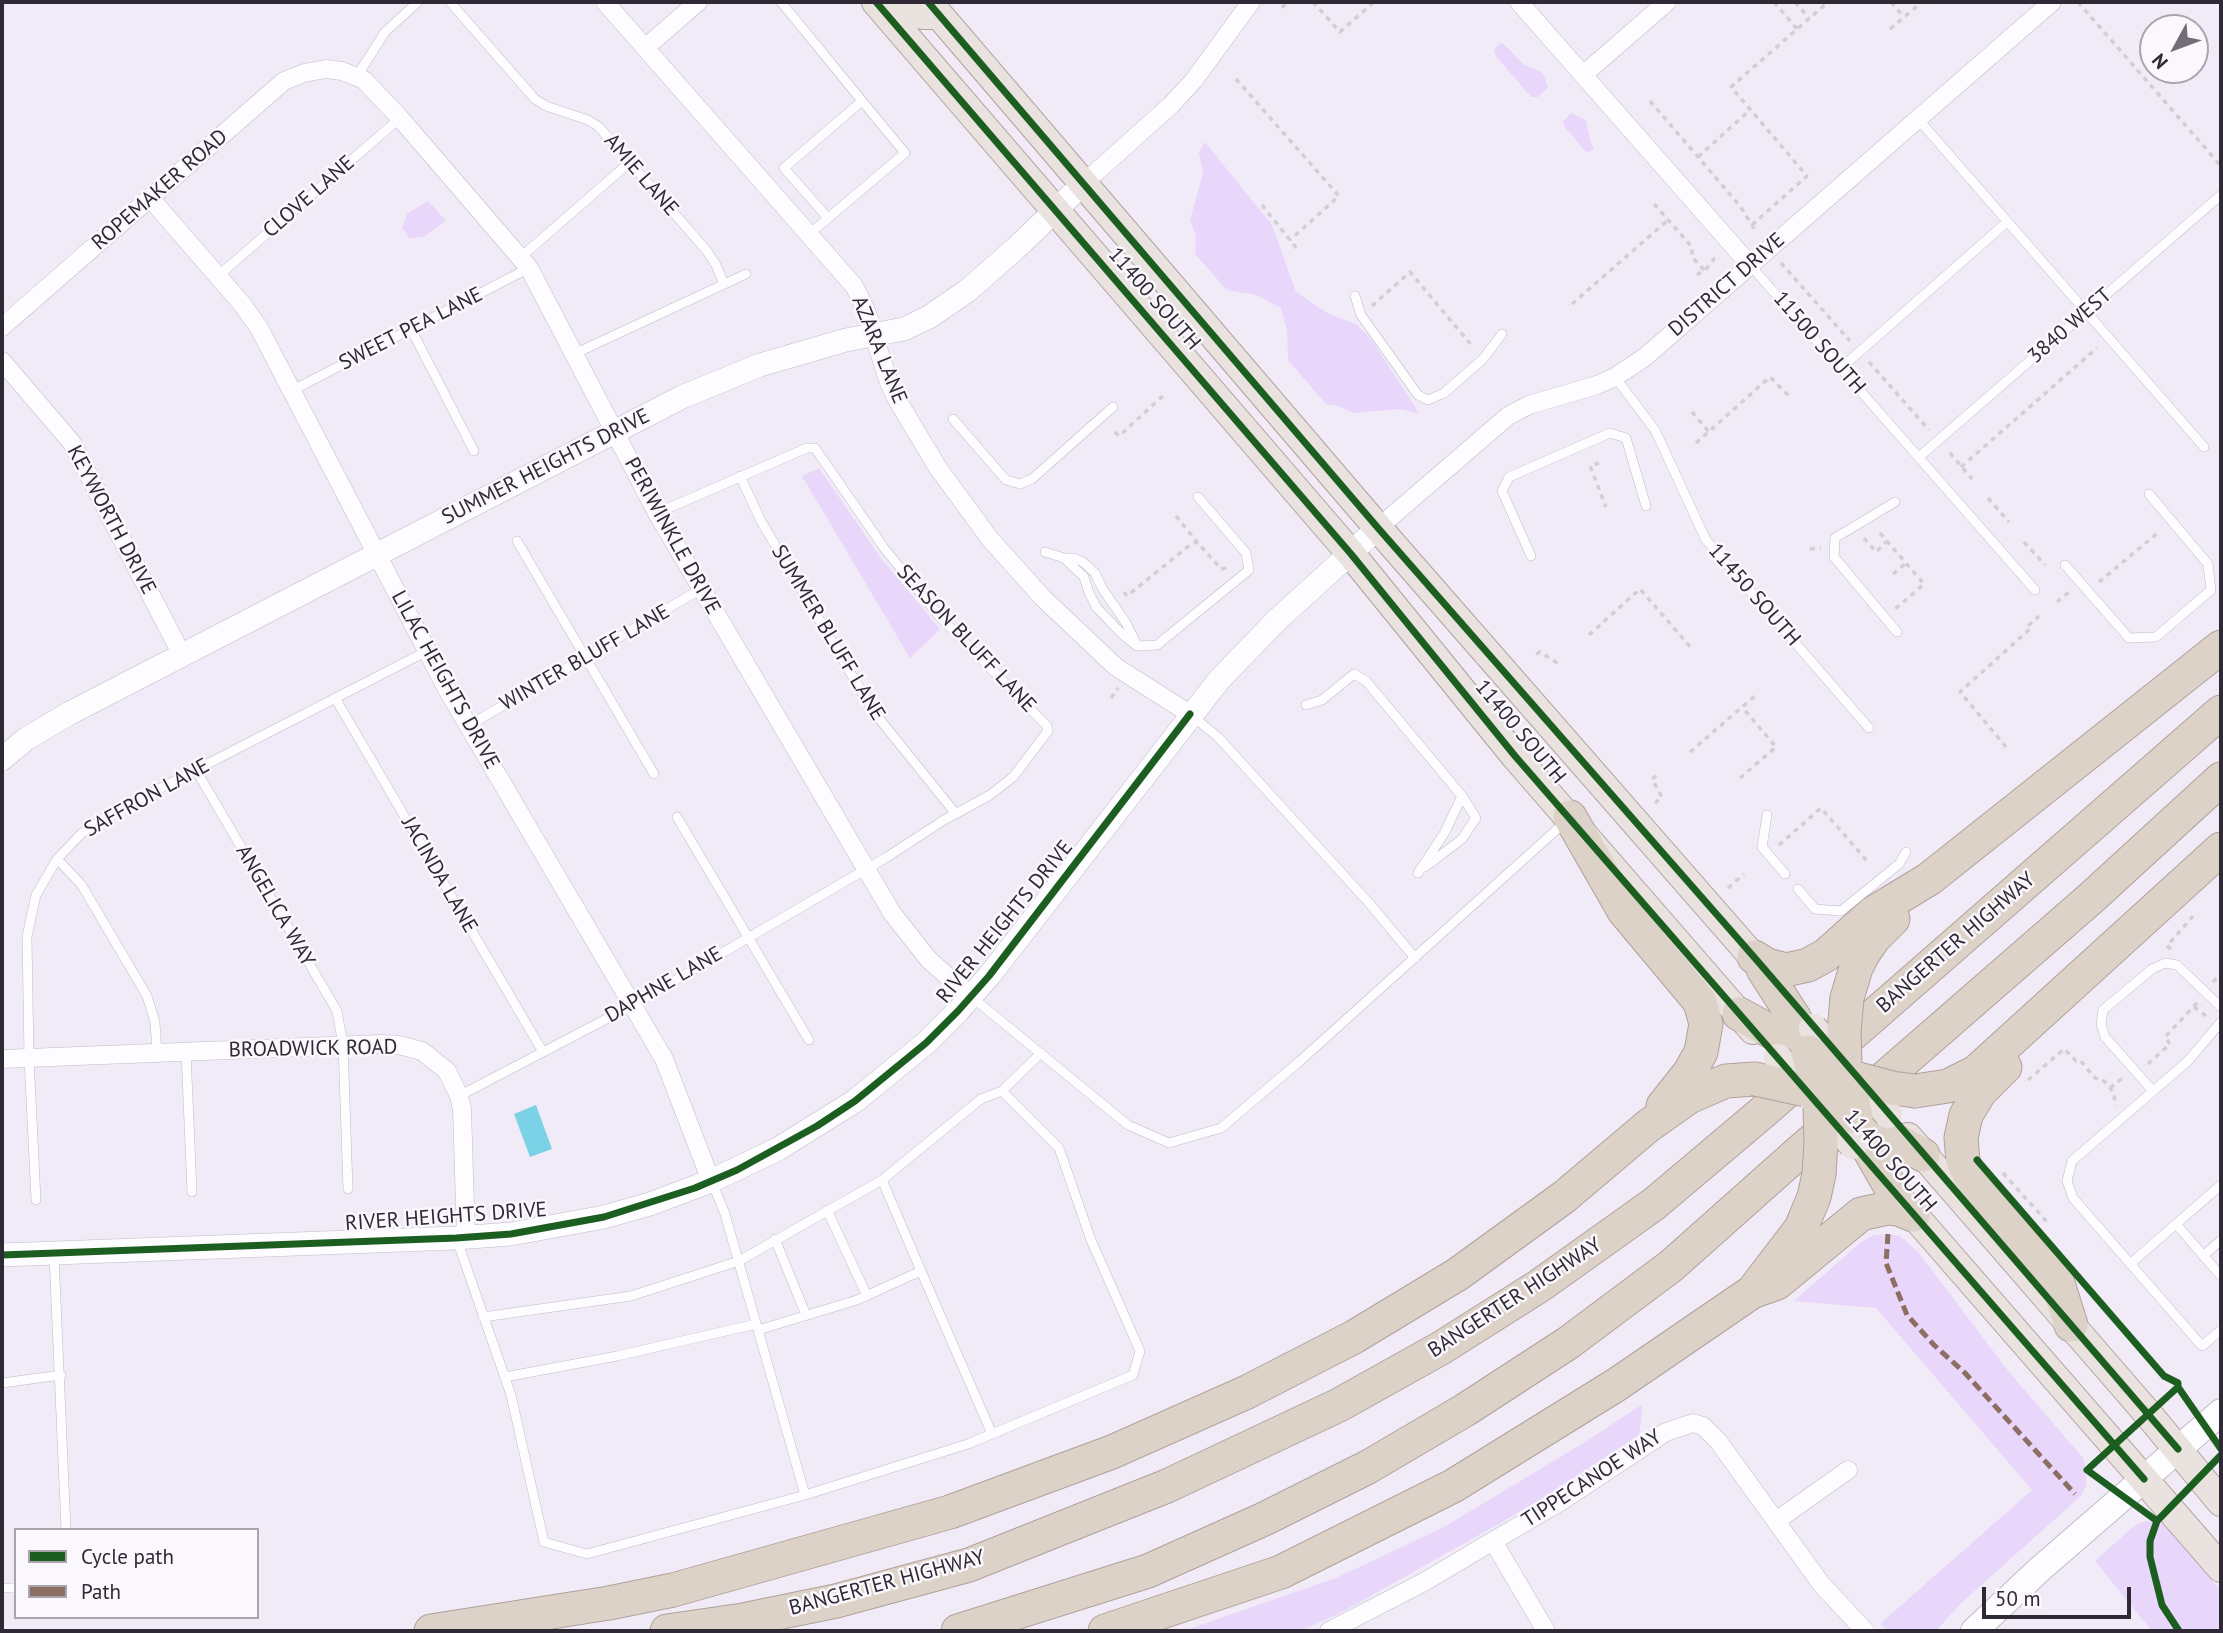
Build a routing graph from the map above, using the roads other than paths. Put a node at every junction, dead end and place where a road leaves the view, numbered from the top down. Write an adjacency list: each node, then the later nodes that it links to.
1 (418, 2): 16 (lane)
2 (450, 2): 20 (lane, AMIE LANE)
3 (605, 2): 13 (street, AZARA LANE)
4 (698, 2): 13 (street)
5 (782, 2): 17 (lane)
6 (876, 2): 24 (main road, 11400 SOUTH)
7 (903, 2): 12 (main road)
8 (1251, 2): 21 (street)
9 (1519, 2): 15 (street, 11500 SOUTH)
10 (1667, 2): 15 (street)
11 (2042, 5): 19 (street, DISTRICT DRIVE)
12 (934, 9): 21 (main road, 11400 SOUTH)
13 (645, 48): 27 (street, AZARA LANE)
14 (326, 69): 16 (street, PERIWINKLE DRIVE); 23 (street, ROPEMAKER ROAD)
15 (1583, 75): 29 (street, 11500 SOUTH)
16 (357, 76): 18 (street, PERIWINKLE DRIVE)
17 (862, 101): 25 (lane); 25 (lane)
18 (400, 118): 28 (street, PERIWINKLE DRIVE); 31 (lane, CLOVE LANE)
19 (1918, 119): 26 (lane); 29 (street, DISTRICT DRIVE)
20 (630, 162): 28 (lane, SWEET PEA LANE); 32 (lane, AMIE LANE)
21 (1084, 183): 24 (street, SUMMER HEIGHTS DRIVE); 56 (main road, 11400 SOUTH)
22 (2221, 195): 34 (lane, 3840 WEST)
23 (150, 198): 31 (street, LILAC HEIGHTS DRIVE); 35 (street, ROPEMAKER ROAD)
24 (1054, 210): 37 (street, SUMMER HEIGHTS DRIVE); 59 (main road, 11400 SOUTH)
25 (828, 218): 27 (lane)
26 (2007, 222): 34 (lane); 41 (lane)
27 (808, 235): 37 (street, AZARA LANE)
28 (525, 262): 36 (lane, SWEET PEA LANE); 39 (street, PERIWINKLE DRIVE)
29 (1750, 265): 41 (lane, 11500 SOUTH); 42 (street, DISTRICT DRIVE)
30 (746, 274): 32 (lane)
31 (219, 276): 43 (street, LILAC HEIGHTS DRIVE)
32 (724, 284): 39 (lane)
33 (1355, 296): 38 (lane)
34 (2086, 312): 47 (lane); 49 (lane, 3840 WEST)
35 (2, 327)
36 (411, 329): 43 (lane, SWEET PEA LANE); 48 (lane)
37 (875, 334): 46 (street, SUMMER HEIGHTS DRIVE); 75 (street, AZARA LANE)
38 (1502, 334)
39 (574, 354): 46 (street, PERIWINKLE DRIVE)
40 (2, 361): 70 (street, KEYWORTH DRIVE)
41 (1841, 368): 49 (lane, 11500 SOUTH)
42 (1615, 377): 56 (street, DISTRICT DRIVE); 77 (lane, 11450 SOUTH)
43 (293, 390): 60 (street, LILAC HEIGHTS DRIVE)
44 (1113, 407): 45 (lane)
45 (953, 419)
46 (614, 432): 55 (street, PERIWINKLE DRIVE); 60 (street, SUMMER HEIGHTS DRIVE)
47 (2204, 447)
48 (474, 451)
49 (1919, 457): 65 (lane, 11500 SOUTH)
50 (740, 476): 55 (lane); 78 (lane, SEASON BLUFF LANE); 84 (lane, SUMMER BLUFF LANE)
51 (2148, 494): 63 (lane)
52 (1198, 497): 67 (lane)
53 (1895, 502): 66 (lane)
54 (1646, 506): 61 (lane)
55 (657, 513): 64 (street, PERIWINKLE DRIVE)
56 (1378, 528): 59 (street, RIVER HEIGHTS DRIVE); 97 (main road, 11400 SOUTH)
57 (517, 541): 71 (lane)
58 (1045, 552): 62 (lane)
59 (1350, 554): 75 (street, RIVER HEIGHTS DRIVE); 87 (main road, 11400 SOUTH)
60 (377, 555): 69 (street, LILAC HEIGHTS DRIVE); 70 (street, SUMMER HEIGHTS DRIVE)
61 (1531, 556)
62 (1064, 558): 67 (lane); 67 (lane)
63 (2065, 565)
64 (701, 589): 71 (lane, WINTER BLUFF LANE); 91 (street, PERIWINKLE DRIVE)
65 (2035, 590)
66 (1897, 632)
67 (1137, 646)
68 (2221, 647): 93 (highway)
69 (427, 651): 72 (lane, SAFFRON LANE); 76 (street, LILAC HEIGHTS DRIVE)
70 (182, 656): 79 (street, SUMMER HEIGHTS DRIVE)
71 (585, 657): 76 (lane, WINTER BLUFF LANE); 81 (lane)
72 (335, 698): 80 (lane, SAFFRON LANE); 108 (lane, JACINDA LANE)
73 (1306, 705): 83 (lane)
74 (2221, 712): 162 (highway, BANGERTER HIGHWAY)
75 (1190, 714): 96 (lane); 98 (street, RIVER HEIGHTS DRIVE)
76 (468, 726): 99 (street, LILAC HEIGHTS DRIVE)
77 (1869, 728)
78 (1048, 729): 84 (lane, DAPHNE LANE)
79 (2, 760)
80 (196, 770): 90 (lane, SAFFRON LANE); 105 (lane, ANGELICA WAY)
81 (654, 774)
82 (2221, 779): 163 (highway)
83 (1462, 796): 83 (lane)
84 (956, 814): 91 (lane, DAPHNE LANE)
85 (1767, 815): 92 (lane)
86 (677, 817): 95 (lane)
87 (1570, 817): 96 (lane); 102 (main road, 11400 SOUTH); 118 (highway)
88 (2221, 849): 100 (highway)
89 (1906, 852): 94 (lane)
90 (57, 859): 109 (lane); 111 (lane, SAFFRON LANE)
91 (865, 868): 95 (lane, DAPHNE LANE); 98 (street, PERIWINKLE DRIVE)
92 (1785, 874)
93 (1930, 879): 97 (highway); 113 (highway, bridge)
94 (1798, 889)
95 (748, 937): 99 (lane, DAPHNE LANE); 104 (lane)
96 (1415, 958): 110 (lane)
97 (1758, 963): 106 (highway)
98 (971, 997): 110 (lane); 122 (street, RIVER HEIGHTS DRIVE)
99 (632, 1005): 108 (lane, DAPHNE LANE); 122 (street, LILAC HEIGHTS DRIVE)
100 (2049, 1006): 113 (highway, bridge); 144 (highway)
101 (2221, 1007): 115 (lane)
102 (1740, 1014): 106 (highway)
103 (2221, 1022): 115 (lane)
104 (809, 1040)
105 (343, 1045): 107 (street, BROADWICK ROAD); 116 (street, BROADWICK ROAD); 124 (lane, ANGELICA WAY)
106 (1792, 1050): 113 (highway, bridge); 117 (highway, bridge); 117 (highway, bridge); 118 (highway)
107 (186, 1052): 109 (street, BROADWICK ROAD); 125 (lane)
108 (543, 1052): 116 (lane, DAPHNE LANE)
109 (157, 1053): 111 (street, BROADWICK ROAD)
110 (1041, 1053): 114 (lane)
111 (29, 1058): 112 (street, BROADWICK ROAD); 126 (lane, SAFFRON LANE)
112 (2, 1059)
113 (1849, 1072): 119 (highway, bridge)
114 (1002, 1091): 121 (lane); 151 (lane)
115 (2153, 1091): 137 (lane)
116 (459, 1096): 130 (street, BROADWICK ROAD)
117 (1814, 1097): 119 (highway, bridge); 140 (highway, bridge)
118 (1648, 1126): 161 (highway)
119 (1870, 1130): 120 (highway); 127 (highway)
120 (1923, 1155): 144 (main road, 11400 SOUTH)
121 (882, 1180): 128 (lane); 138 (lane)
122 (711, 1181): 130 (street, RIVER HEIGHTS DRIVE); 136 (lane)
123 (2221, 1185): 129 (lane)
124 (348, 1189)
125 (192, 1192)
126 (36, 1200)
127 (1904, 1204): 140 (highway); 154 (main road, 11400 SOUTH)
128 (827, 1210): 131 (lane); 141 (lane)
129 (2176, 1224): 135 (lane); 137 (lane)
130 (461, 1238): 133 (street, RIVER HEIGHTS DRIVE); 143 (lane)
131 (775, 1239): 136 (lane); 142 (lane)
132 (2221, 1240): 135 (lane)
133 (54, 1253): 134 (street, RIVER HEIGHTS DRIVE); 147 (lane)
134 (2, 1255)
135 (2203, 1256): 139 (lane)
136 (739, 1261): 143 (lane); 145 (lane)
137 (2130, 1264): 146 (lane)
138 (920, 1271): 141 (lane); 151 (lane)
139 (2221, 1276)
140 (1752, 1292): 164 (highway)
141 (867, 1296): 142 (lane)
142 (806, 1315): 145 (lane)
143 (483, 1317): 148 (lane)
144 (2071, 1325): 152 (main road, 11400 SOUTH)
145 (757, 1327): 148 (lane); 155 (lane)
146 (2221, 1330)
147 (61, 1375): 149 (lane); 158 (lane)
148 (505, 1377): 155 (lane)
149 (2, 1382)
150 (2221, 1412): 152 (main road)
151 (992, 1434): 155 (lane)
152 (2178, 1449): 154 (main road); 156 (main road, 11400 SOUTH)
153 (1849, 1470): 157 (street)
154 (2144, 1479): 160 (main road, 11400 SOUTH); 168 (main road)
155 (806, 1496)
156 (2221, 1502)
157 (1776, 1521): 159 (street, TIPPECANOE WAY); 167 (street, TIPPECANOE WAY)
158 (66, 1528)
159 (1493, 1541): 165 (street, TIPPECANOE WAY); 166 (street)
160 (2221, 1568)
161 (431, 1631)
162 (667, 1631)
163 (958, 1631)
164 (1105, 1631)
165 (1329, 1631)
166 (1546, 1631)
167 (1865, 1631)
168 (1974, 1631)

